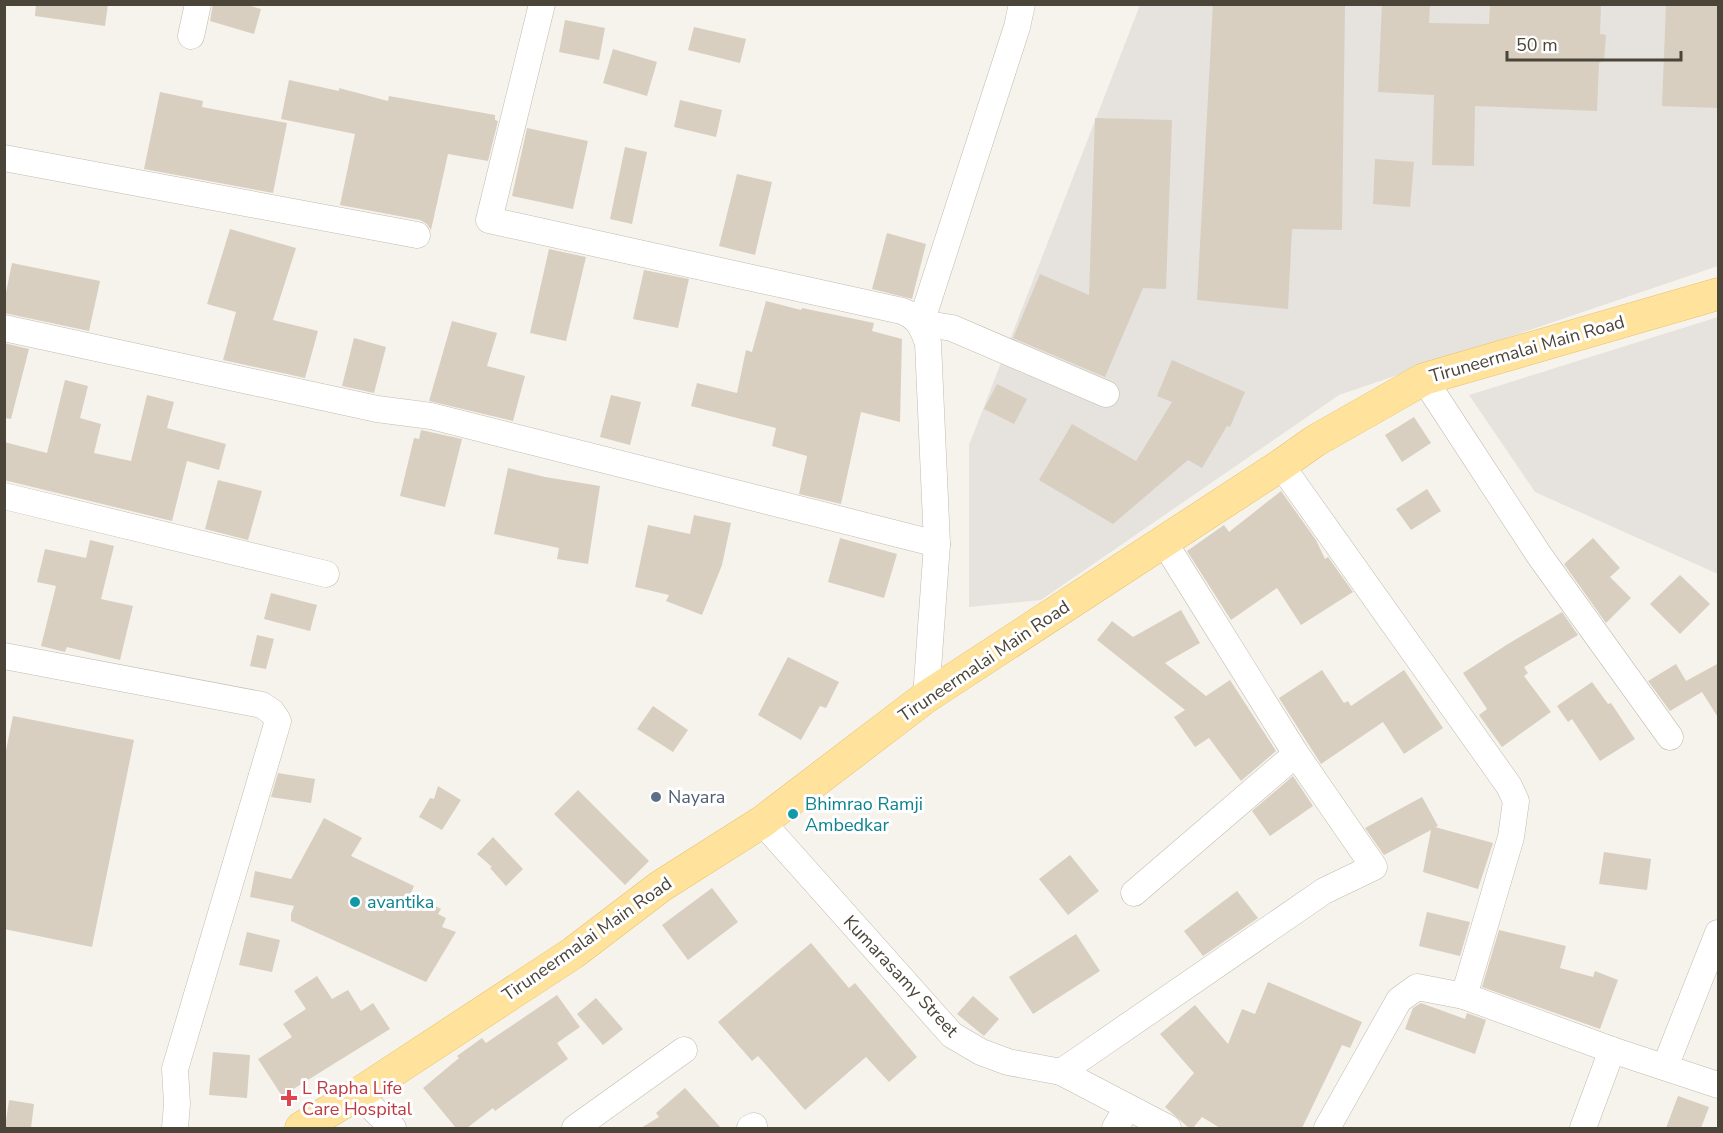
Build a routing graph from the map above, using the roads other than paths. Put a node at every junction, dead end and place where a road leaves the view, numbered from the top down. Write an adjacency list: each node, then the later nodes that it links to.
1 (198, 4): 4 (street)
2 (542, 4): 8 (street)
3 (1022, 4): 8 (street)
4 (191, 36)
5 (4, 159): 6 (street)
6 (417, 235)
7 (1719, 294): 10 (main road, Tiruneermalai Main Road)
8 (921, 324): 11 (street); 15 (street)
9 (4, 328): 15 (street)
10 (1424, 379): 12 (main road, Tiruneermalai Main Road); 19 (street)
11 (1106, 394)
12 (1281, 465): 14 (main road, Tiruneermalai Main Road); 24 (street)
13 (4, 496): 16 (street)
14 (1164, 542): 18 (main road, Tiruneermalai Main Road); 20 (street)
15 (937, 544): 18 (street)
16 (326, 574)
17 (4, 656): 32 (street)
18 (926, 697): 21 (main road, Tiruneermalai Main Road)
19 (1670, 737)
20 (1296, 754): 22 (street); 28 (street)
21 (762, 822): 28 (street, Kumarasamy Street); 30 (main road, Tiruneermalai Main Road)
22 (1134, 893)
23 (1719, 933): 27 (street)
24 (1464, 996): 26 (street); 37 (street)
25 (684, 1050): 35 (street)
26 (1612, 1050): 27 (street); 38 (street)
27 (1665, 1067): 29 (street)
28 (1061, 1072): 31 (street, Kumarasamy Street)
29 (1719, 1084)
30 (358, 1094): 33 (main road, Tiruneermalai Main Road); 34 (street)
31 (1121, 1118): 36 (street, Kumarasamy Street)
32 (174, 1128)
33 (301, 1128)
34 (393, 1128)
35 (575, 1128)
36 (1168, 1128)
37 (1328, 1128)
38 (1583, 1128)

